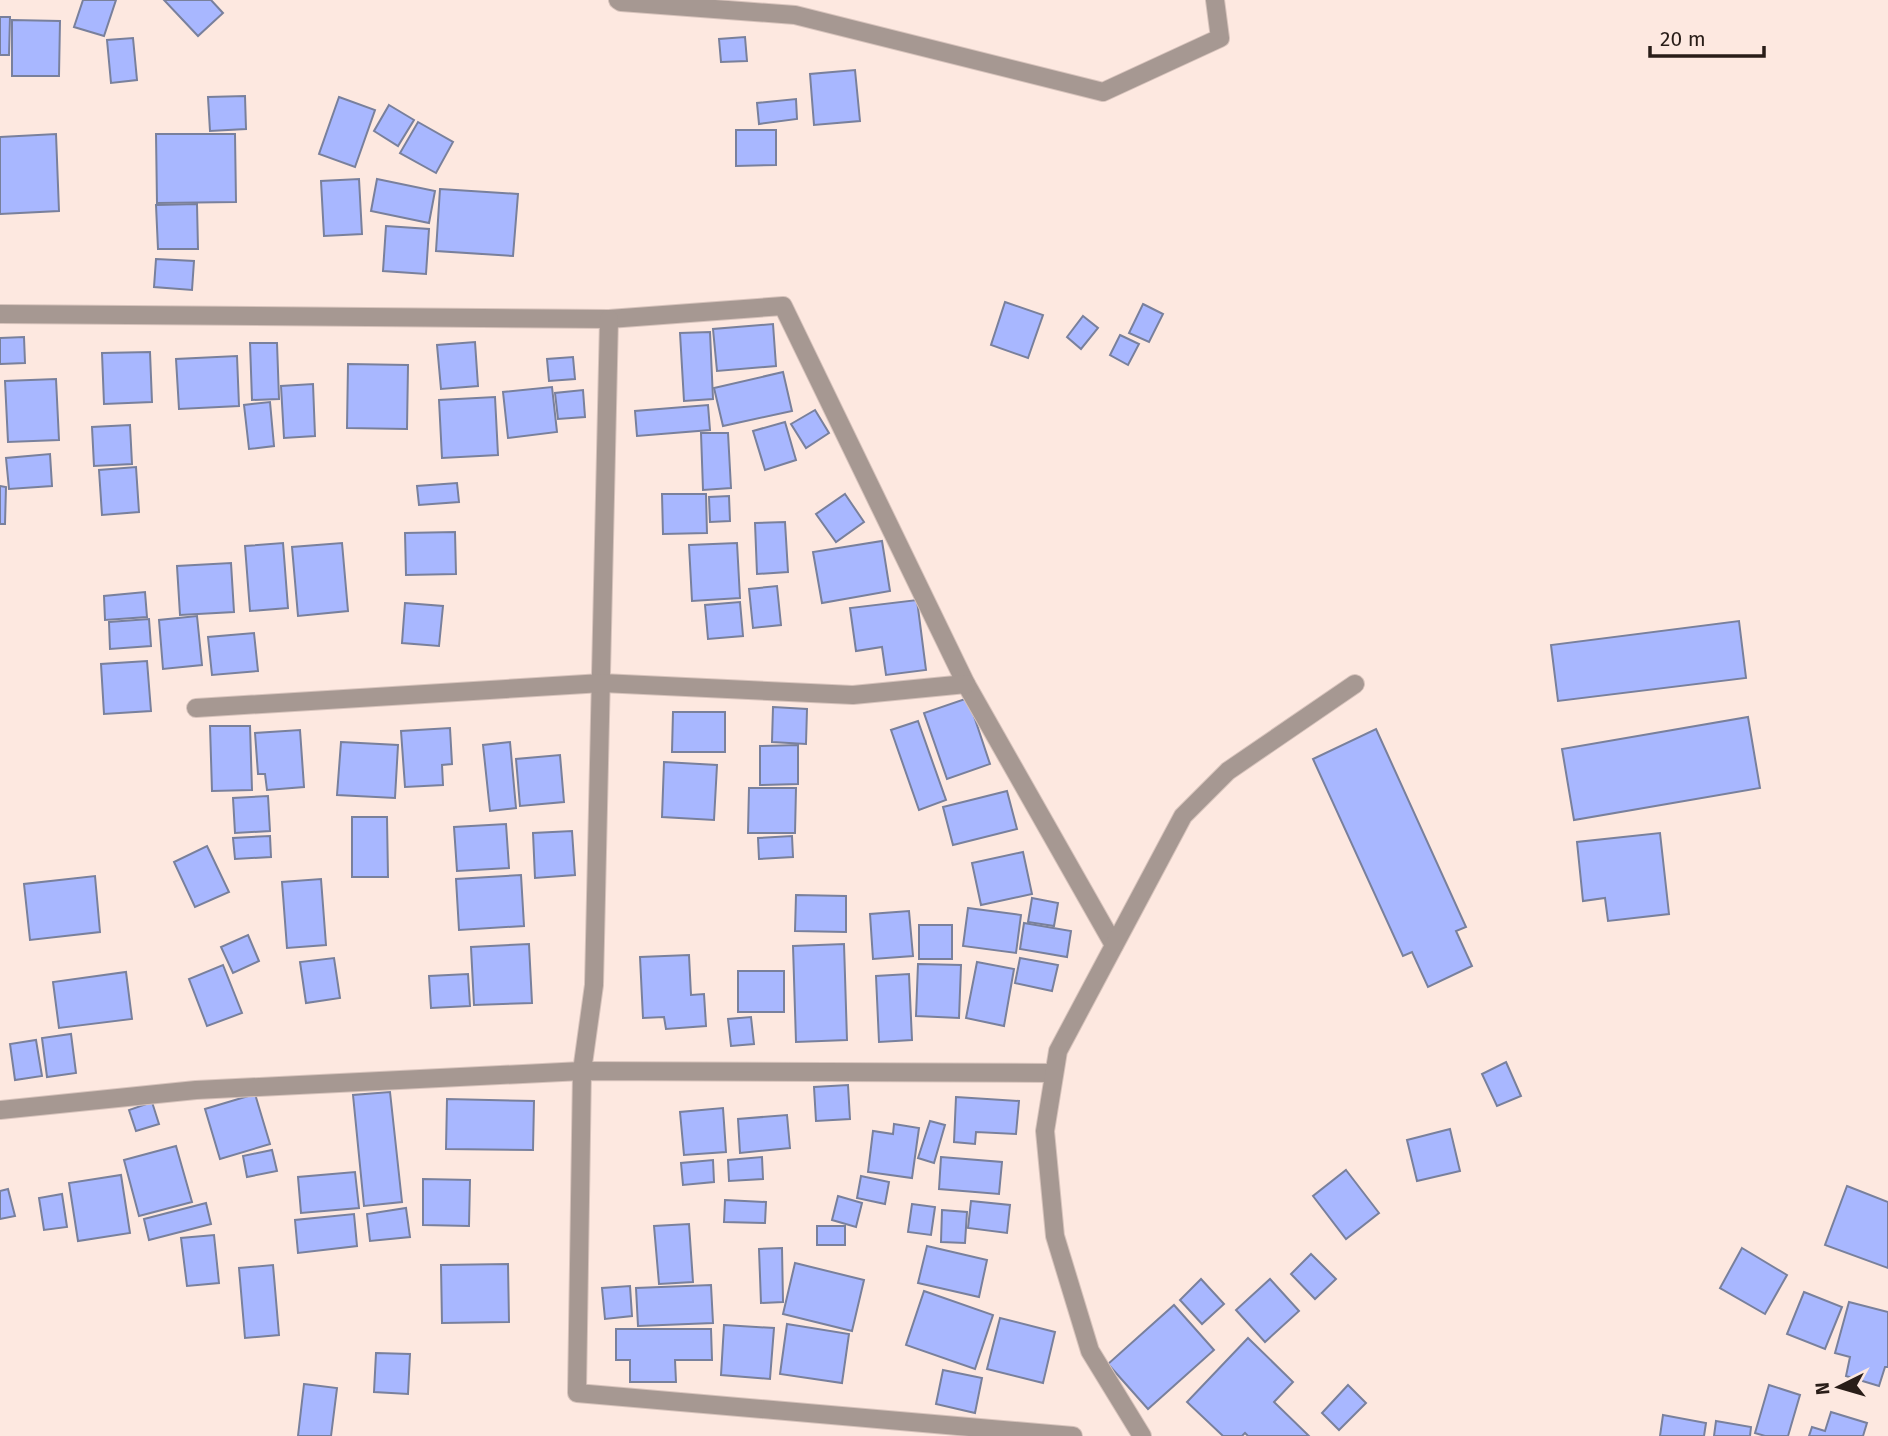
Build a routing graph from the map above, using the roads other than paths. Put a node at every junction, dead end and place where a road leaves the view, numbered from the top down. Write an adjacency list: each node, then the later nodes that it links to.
1 (618, 0): 2 (street)
2 (1215, 0)
3 (0, 314): 4 (street)
4 (608, 319): 5 (street); 6 (street)
5 (602, 682): 6 (street); 8 (street); 10 (street)
6 (966, 684): 9 (street)
7 (1355, 684): 9 (street)
8 (196, 708)
9 (1114, 945): 11 (street)
10 (582, 1071): 11 (street); 12 (street); 13 (street)
11 (1054, 1073): 14 (street)
12 (0, 1110)
13 (1073, 1436)
14 (1142, 1436)

